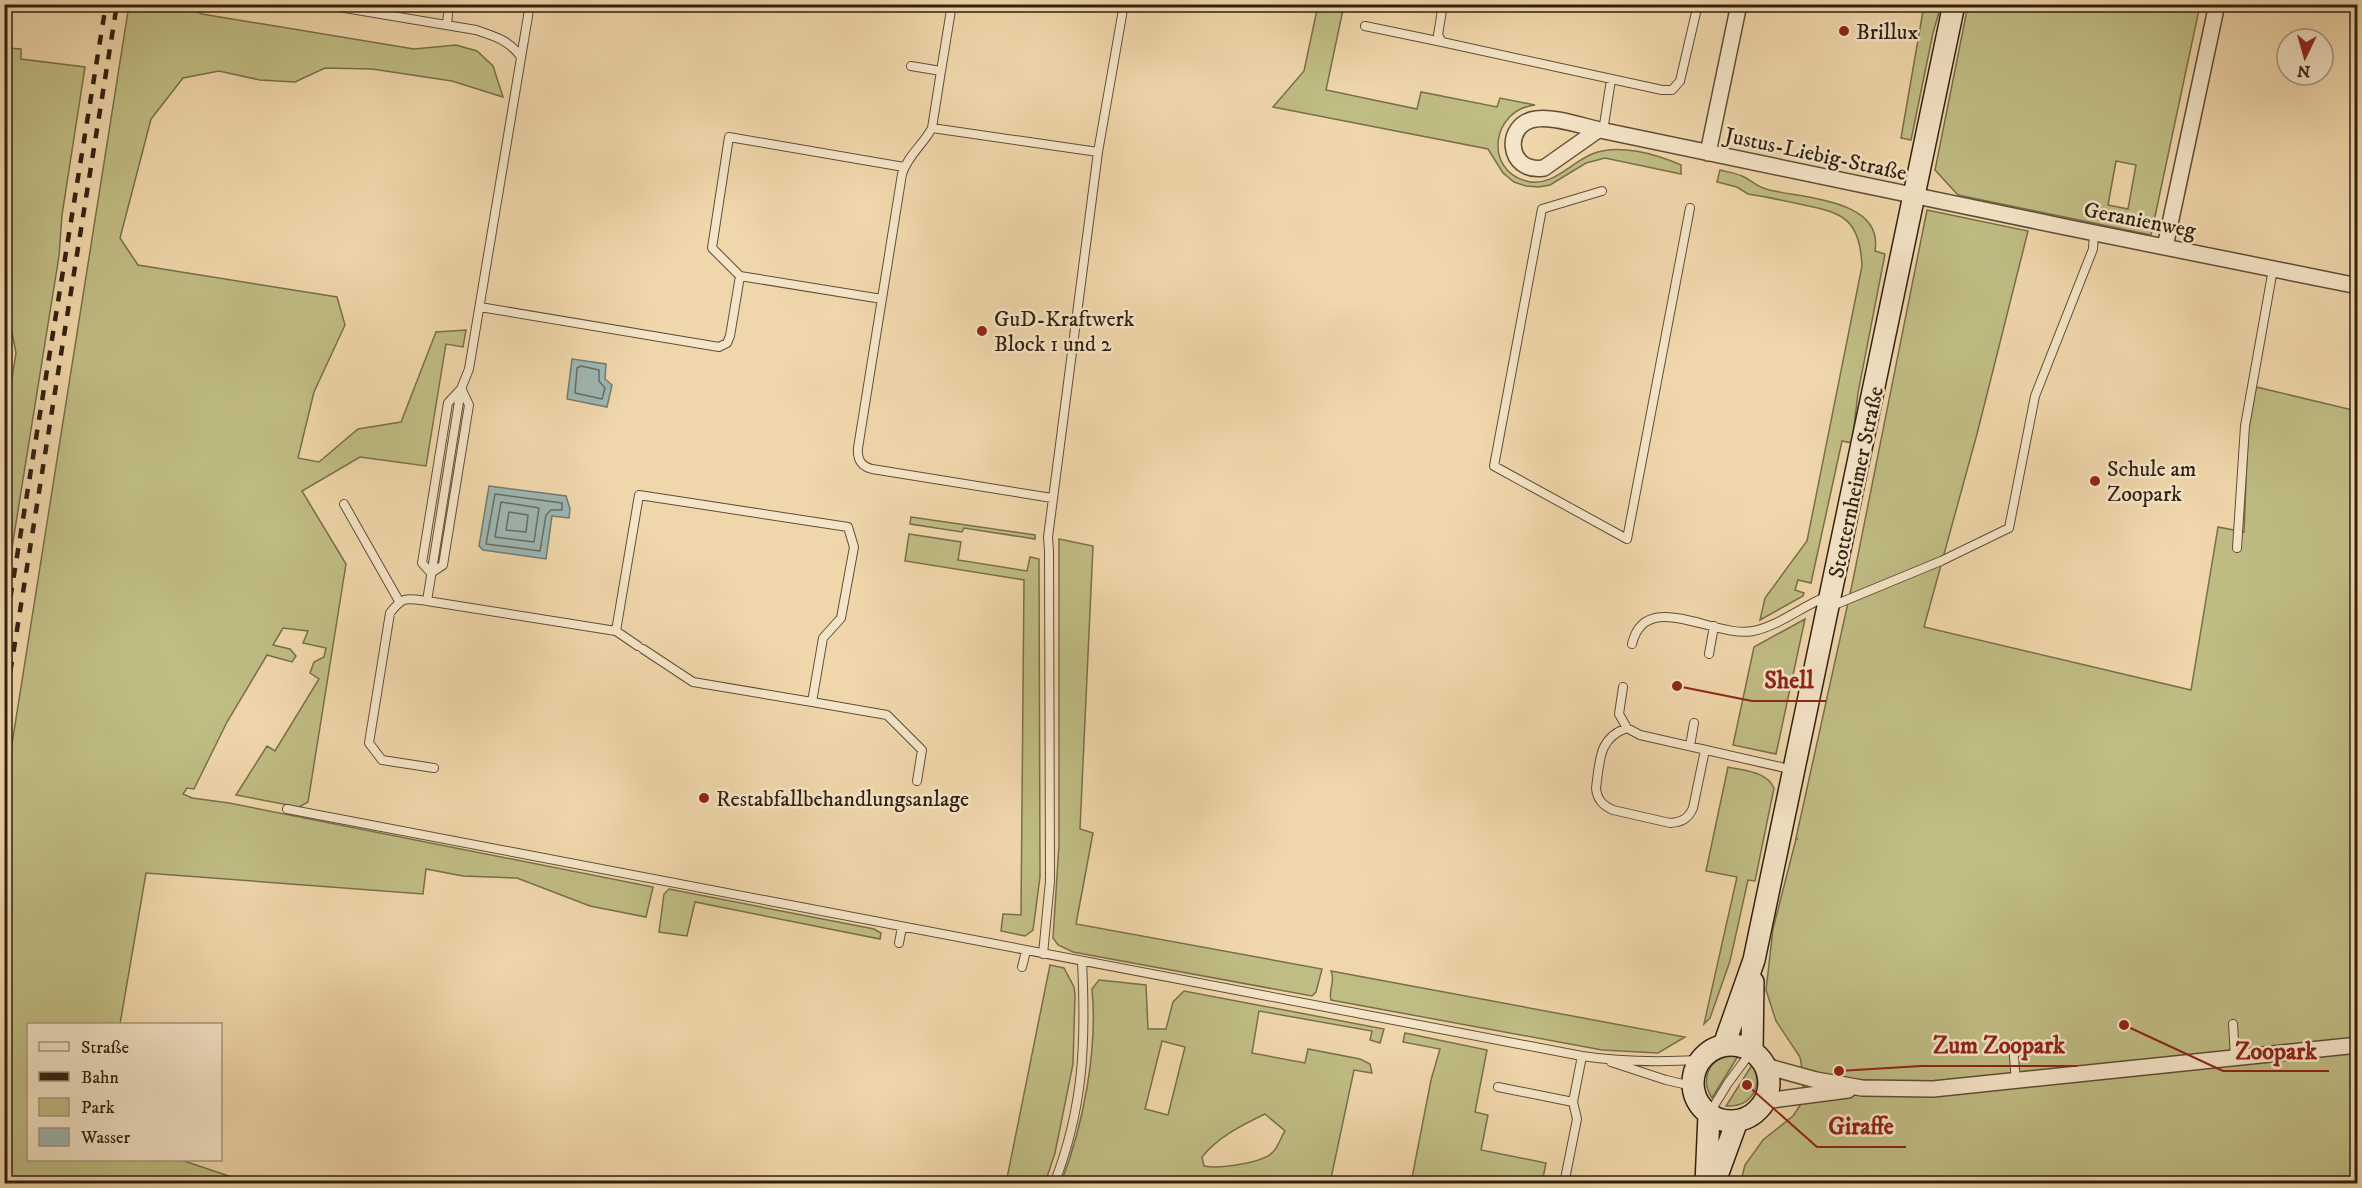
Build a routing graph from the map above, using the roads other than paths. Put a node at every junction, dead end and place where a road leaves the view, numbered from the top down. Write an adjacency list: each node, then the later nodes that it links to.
1 (321, 4): 11 (lane)
2 (449, 4): 11 (lane)
3 (530, 4): 14 (lane)
4 (952, 4): 16 (lane)
5 (1124, 4): 20 (lane)
6 (1443, 4): 13 (lane)
7 (1698, 4): 17 (lane)
8 (1739, 4): 21 (street, Justus-Liebig-Straße)
9 (1954, 4): 24 (main road, Stotternheimer Straße)
10 (2217, 4): 27 (street)
11 (447, 24): 14 (lane)
12 (1365, 26): 13 (lane)
13 (1442, 42): 17 (lane)
14 (521, 57): 32 (lane)
15 (911, 66): 16 (lane)
16 (941, 71): 18 (lane)
17 (1611, 80): 19 (lane)
18 (932, 128): 20 (lane); 22 (lane)
19 (1601, 130): 19 (street, Justus-Liebig-Straße); 21 (street, Justus-Liebig-Straße)
20 (1098, 152): 34 (lane)
21 (1708, 153): 24 (street, Justus-Liebig-Straße)
22 (904, 167): 29 (lane); 31 (lane)
23 (1602, 191): 25 (lane)
24 (1914, 197): 26 (street, Geranienweg); 40 (main road, Stotternheimer Straße)
25 (1690, 208)
26 (2094, 233): 27 (street, Geranienweg); 40 (lane)
27 (2165, 247): 28 (street, Geranienweg)
28 (2273, 269): 30 (street, Geranienweg); 36 (lane)
29 (740, 276): 31 (lane); 32 (lane)
30 (2358, 286)
31 (882, 299): 34 (lane)
32 (480, 307): 33 (lane)
33 (461, 388): 37 (lane); 37 (lane)
34 (1052, 498): 58 (lane)
35 (344, 504): 38 (lane)
36 (2237, 548)
37 (431, 573): 39 (lane)
38 (399, 601): 39 (lane); 51 (lane)
39 (427, 601): 42 (lane)
40 (1830, 601): 41 (lane); 52 (main road, Stotternheimer Straße)
41 (1714, 626): 43 (lane); 44 (lane)
42 (616, 631): 46 (lane); 46 (lane)
43 (1632, 644)
44 (1708, 654)
45 (1623, 687): 48 (lane)
46 (812, 702): 53 (lane)
47 (1694, 723): 49 (lane)
48 (1626, 728): 49 (lane); 50 (lane)
49 (1690, 746): 50 (lane)
50 (1705, 750): 52 (lane)
51 (434, 768)
52 (1796, 771): 59 (main road, Stotternheimer Straße)
53 (917, 781)
54 (287, 809): 55 (lane)
55 (902, 927): 56 (lane); 57 (lane)
56 (899, 943)
57 (1026, 951): 58 (lane); 61 (lane)
58 (1043, 954): 60 (lane)
59 (1754, 960): 63 (main road); 67 (main road)
60 (1082, 961): 66 (lane); 79 (lane)
61 (1022, 968)
62 (2233, 1024): 68 (lane)
63 (1724, 1045): 67 (main road); 70 (main road)
64 (2013, 1045): 71 (lane)
65 (2358, 1045): 68 (street)
66 (1582, 1056): 69 (lane); 76 (lane)
67 (1759, 1058): 74 (street); 75 (main road); 77 (lane)
68 (2235, 1058): 71 (street)
69 (1601, 1059): 70 (lane); 72 (lane)
70 (1700, 1060): 72 (main road)
71 (2016, 1081): 74 (street)
72 (1692, 1086): 77 (main road)
73 (1498, 1087): 76 (lane)
74 (1862, 1088): 75 (street)
75 (1765, 1101): 78 (main road)
76 (1573, 1102): 80 (lane)
77 (1709, 1115): 78 (main road); 81 (main road)
78 (1737, 1121): 82 (main road)
79 (1054, 1184)
80 (1564, 1184)
81 (1706, 1184)
82 (1714, 1184)

